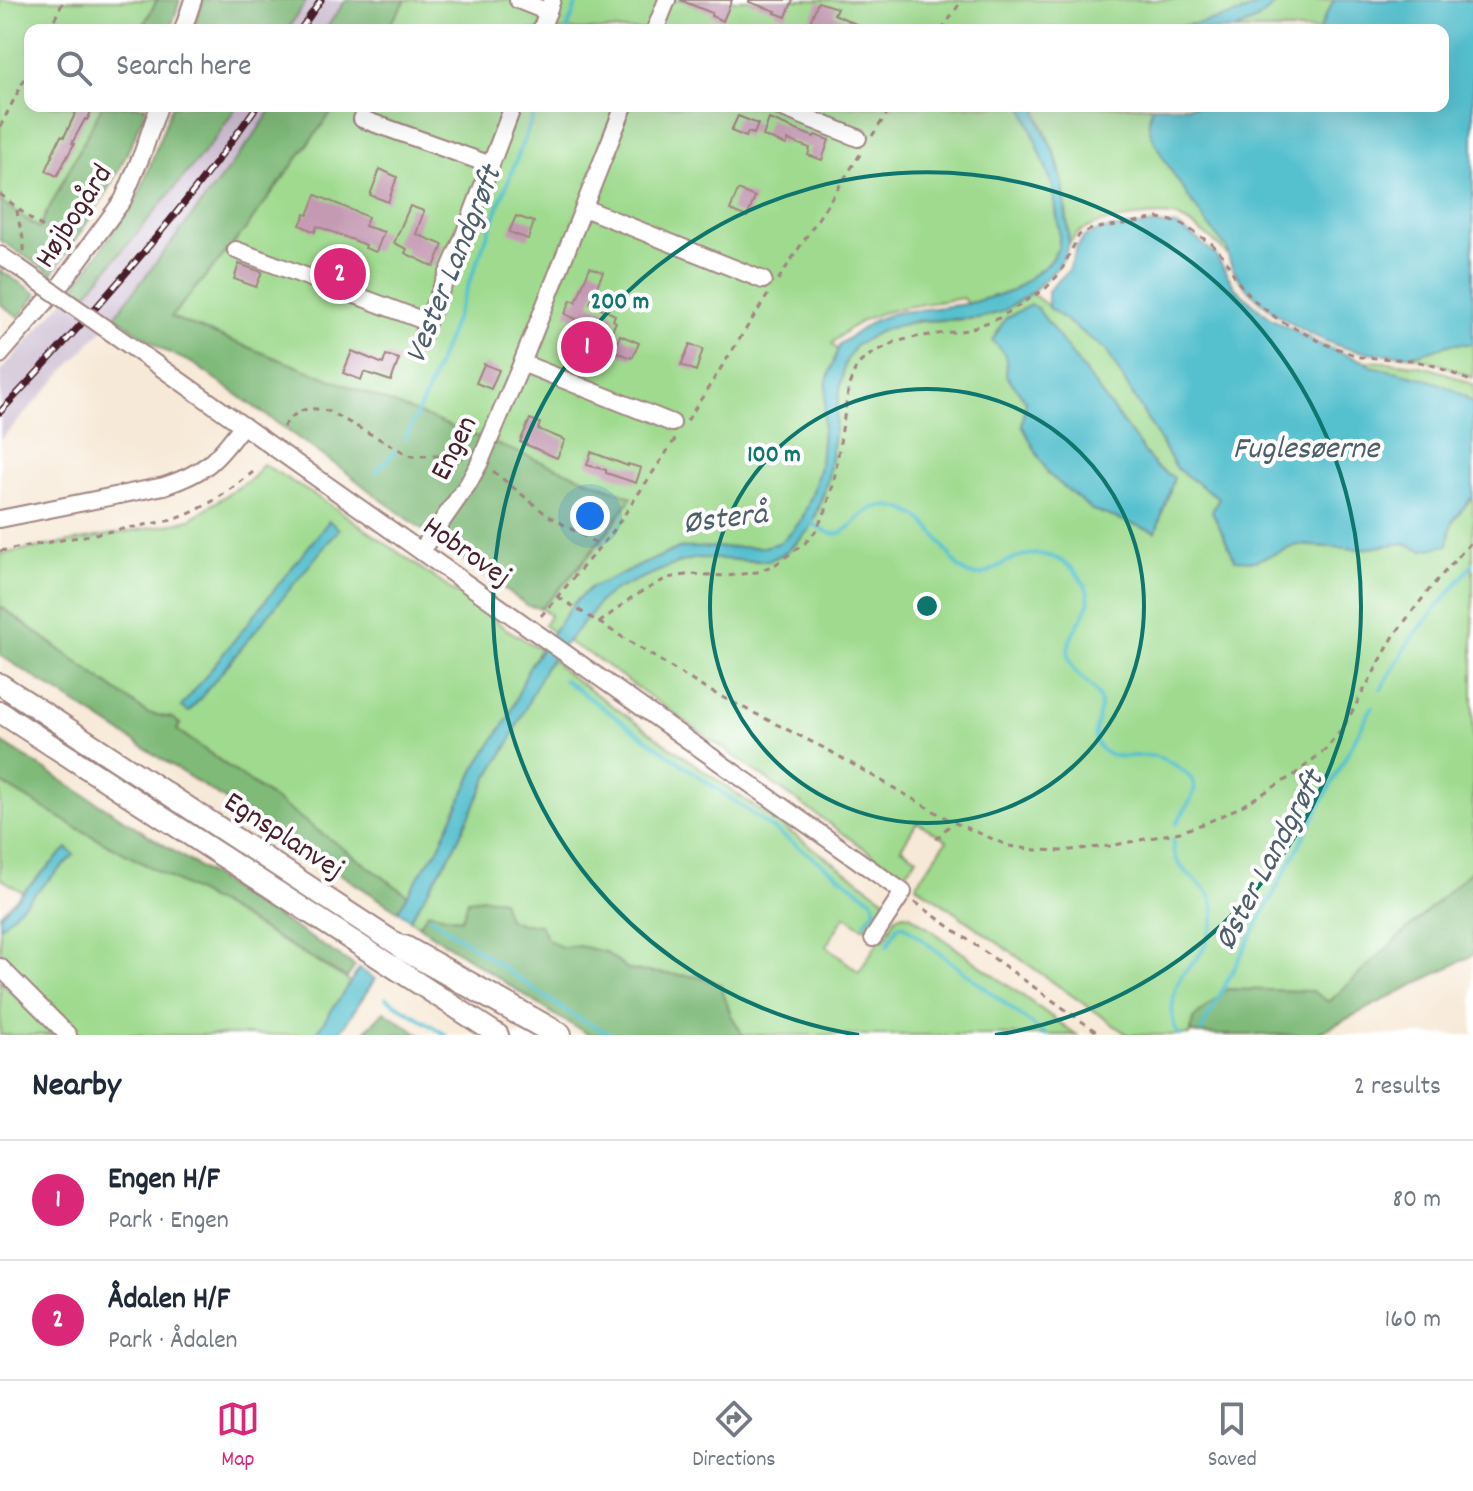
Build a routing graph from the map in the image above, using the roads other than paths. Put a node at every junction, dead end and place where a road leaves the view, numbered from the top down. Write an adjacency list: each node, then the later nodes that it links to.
1 (193, 0): 5 (street)
2 (518, 0): 4 (street)
3 (667, 0): 6 (street)
4 (550, 6)
5 (185, 24)
6 (657, 24)
7 (157, 112): 19 (street, Højbogård)
8 (511, 112): 13 (street)
9 (622, 112): 14 (street, Engen)
10 (792, 112): 12 (street)
11 (362, 119): 13 (street)
12 (863, 143)
13 (491, 165): 18 (street)
14 (584, 208): 17 (street); 22 (street, Engen)
15 (236, 250): 18 (street)
16 (0, 255): 24 (street, Hobrovej, bridge)
17 (763, 280)
18 (427, 322): 20 (street)
19 (6, 336): 21 (street, Højbogård)
20 (420, 344)
21 (0, 355)
22 (522, 363): 23 (street); 26 (street, Engen)
23 (672, 423)
24 (242, 426): 25 (street); 26 (street, Hobrovej)
25 (0, 519)
26 (421, 551): 29 (street, Hobrovej)
27 (0, 684): 30 (main road, Egnsplanvej)
28 (0, 712): 33 (main road, Egnsplanvej)
29 (873, 938)
30 (404, 948): 34 (main road, Egnsplanvej); 35 (highway)
31 (0, 967): 32 (street)
32 (68, 1035)
33 (498, 1035)
34 (537, 1035)
35 (559, 1035)

